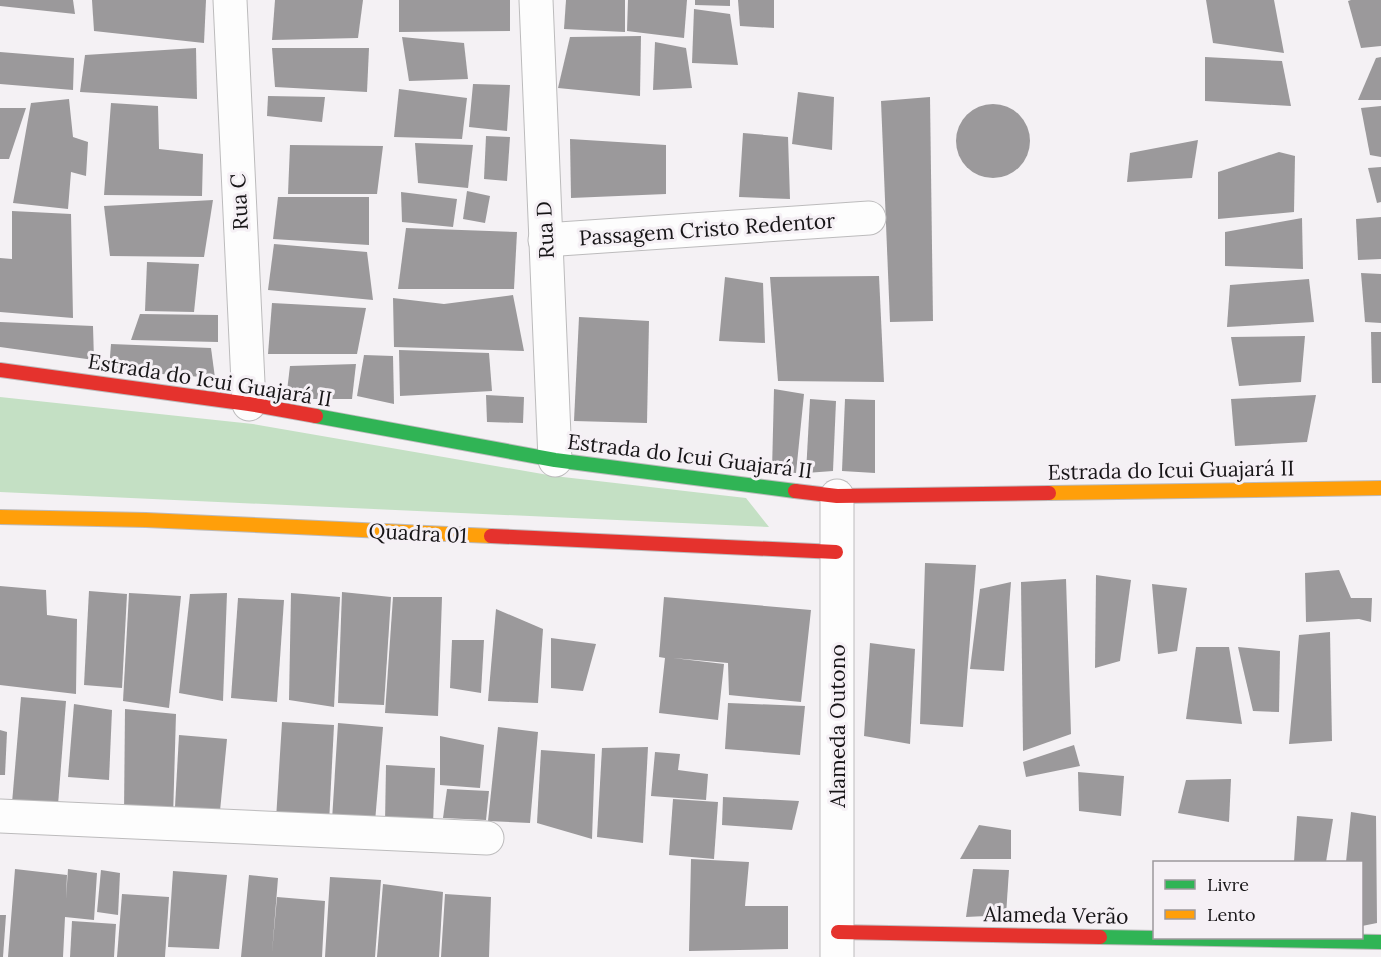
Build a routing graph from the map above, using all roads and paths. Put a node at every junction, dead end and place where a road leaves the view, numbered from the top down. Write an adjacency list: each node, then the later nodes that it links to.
1 (230, 0): 6 (street, Rua C)
2 (536, 0): 4 (street, Rua D)
3 (868, 218): 4 (street, Passagem Cristo Redentor)
4 (545, 240): 7 (street, Rua D)
5 (0, 370): 6 (main road, Estrada do Icui Guajará II)
6 (249, 404): 7 (main road, Estrada do Icui Guajará II)
7 (555, 460): 9 (main road, Estrada do Icui Guajará II)
8 (1381, 488): 9 (main road, Estrada do Icui Guajará II)
9 (837, 496): 11 (street, Alameda Outono)
10 (0, 516): 11 (main road, Quadra 01)
11 (836, 552): 15 (street, Alameda Outono)
12 (0, 816): 13 (street)
13 (487, 838)
14 (1381, 942): 15 (main road, Alameda Verão)
15 (837, 944)

